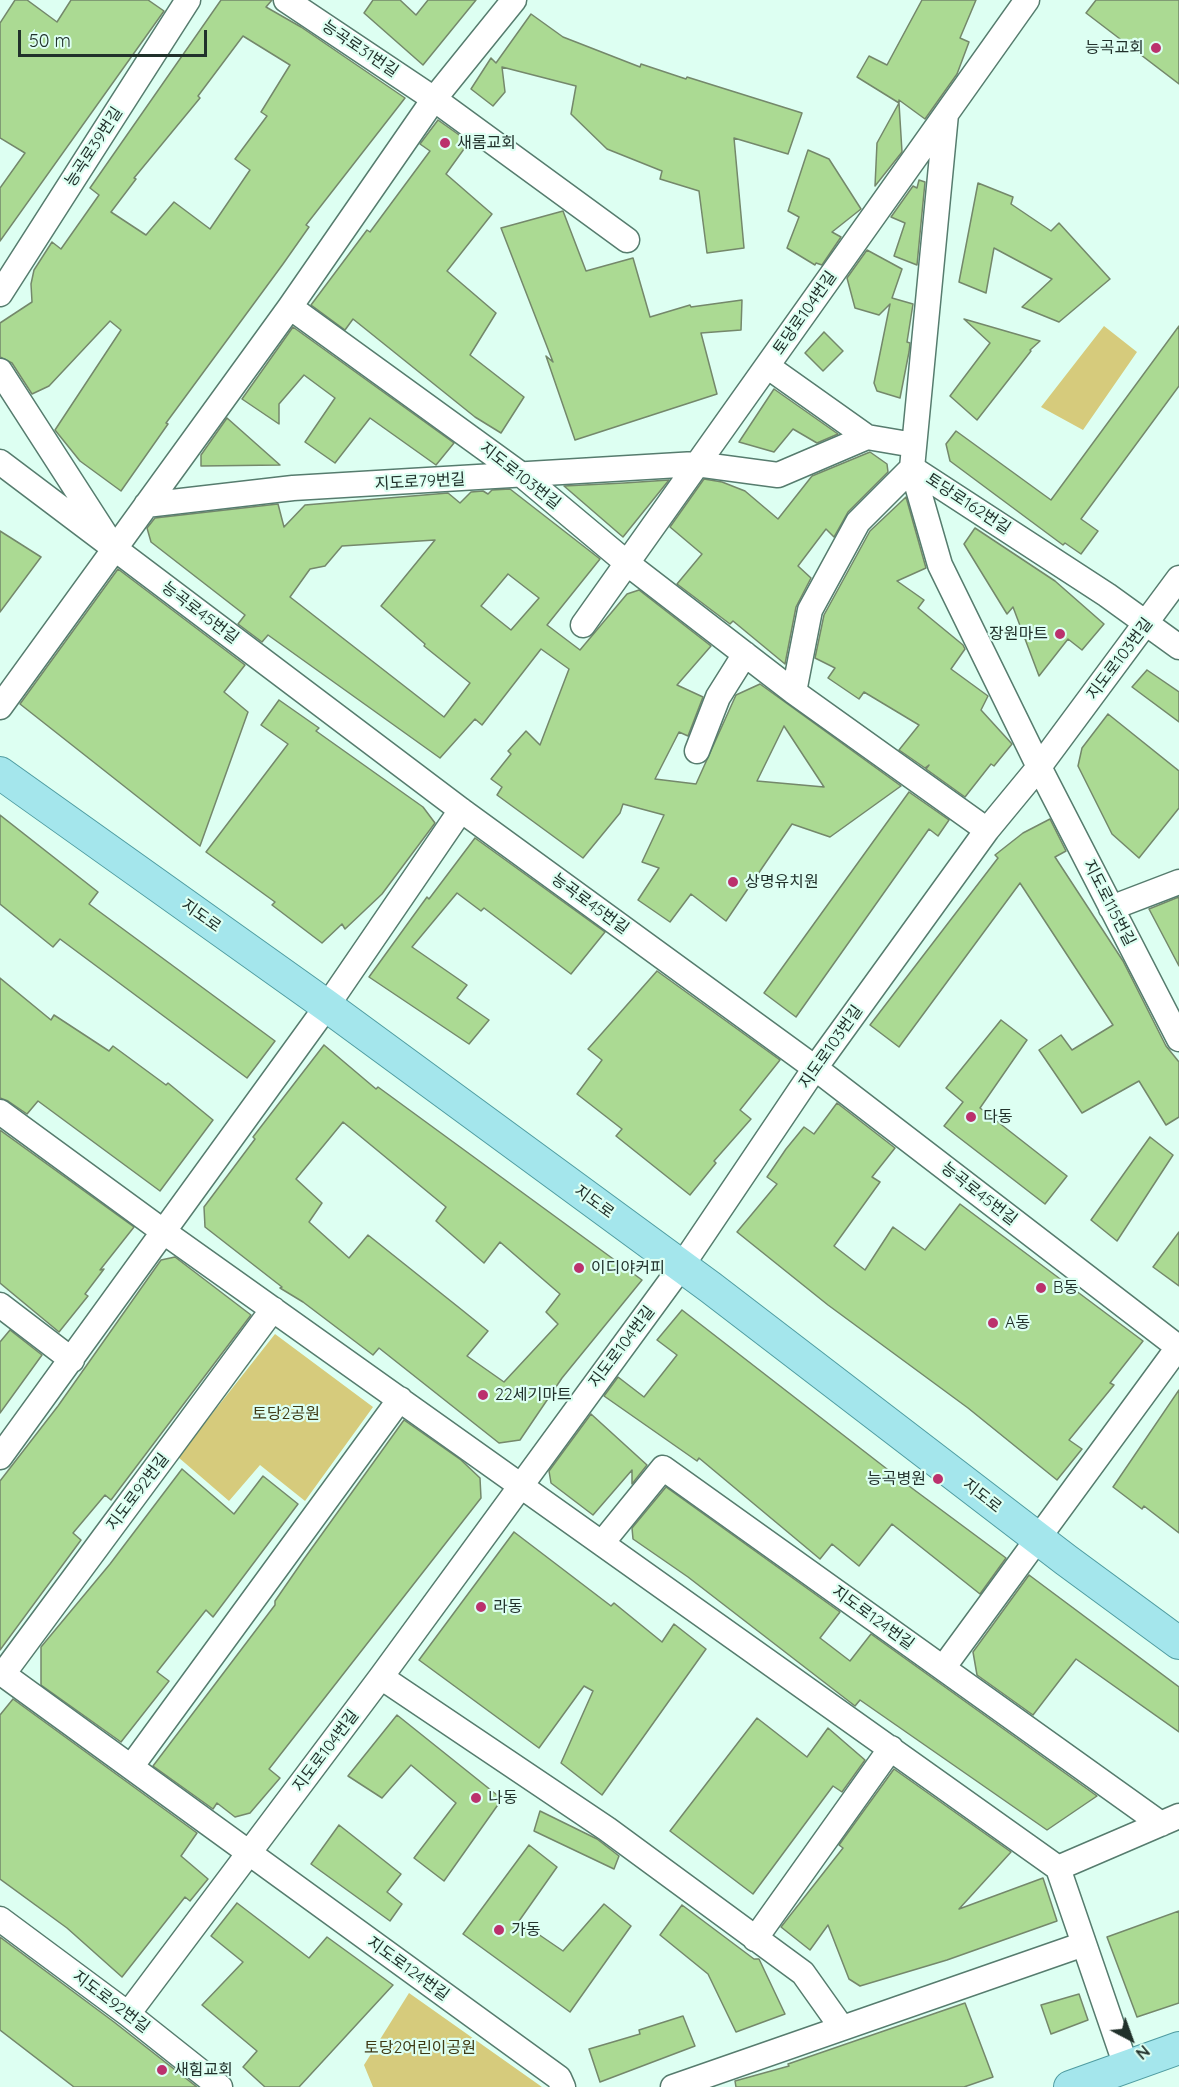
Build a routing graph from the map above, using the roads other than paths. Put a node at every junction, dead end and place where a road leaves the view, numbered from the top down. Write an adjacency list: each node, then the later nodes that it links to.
1 (188, 0): 8 (street, 능곡로39번길)
2 (286, 0): 5 (street, 능곡로31번길)
3 (514, 0): 5 (street)
4 (1027, 0): 6 (street, 토당로104번길)
5 (434, 99): 7 (street); 9 (street)
6 (946, 114): 10 (street, 토당로104번길); 13 (street)
7 (627, 240)
8 (0, 294)
9 (290, 307): 16 (street, 지도로103번길); 17 (street)
10 (767, 366): 12 (street, 토당로162번길); 15 (street, 토당로104번길)
11 (0, 371): 18 (street)
12 (867, 437): 13 (street, 토당로162번길); 15 (street, 지도로79번길)
13 (913, 456): 21 (street, 토당로162번길); 25 (street, 토당로162번길); 28 (street)
14 (0, 462): 18 (street, 능곡로45번길)
15 (696, 464): 16 (street, 지도로79번길); 19 (street, 토당로104번길)
16 (523, 476): 17 (street, 지도로79번길); 19 (street, 지도로103번길)
17 (146, 505): 18 (street)
18 (115, 549): 26 (street); 30 (street, 능곡로45번길)
19 (628, 564): 22 (street, 토당로104번길); 24 (street, 지도로103번길)
20 (1179, 578): 21 (street, 지도로103번길)
21 (1147, 624): 23 (street, 토당로162번길); 28 (street, 지도로103번길)
22 (583, 625)
23 (1179, 647)
24 (745, 654): 25 (street, 지도로103번길); 27 (street)
25 (794, 692): 31 (street, 지도로103번길)
26 (0, 707)
27 (697, 751)
28 (1039, 767): 31 (street, 지도로103번길); 33 (street, 지도로115번길)
29 (0, 773): 34 (main road, 지도로)
30 (461, 810): 34 (street); 36 (street, 능곡로45번길)
31 (987, 830): 36 (street, 지도로103번길)
32 (1179, 882): 33 (street)
33 (1111, 908): 35 (street, 지도로115번길)
34 (327, 1006): 38 (street); 39 (main road, 지도로)
35 (1179, 1039)
36 (815, 1068): 39 (street, 지도로103번길); 42 (street, 능곡로45번길)
37 (0, 1112): 38 (street)
38 (164, 1232): 41 (street); 43 (street)
39 (681, 1267): 46 (street, 지도로104번길); 47 (main road, 지도로)
40 (0, 1305): 43 (street)
41 (273, 1309): 44 (street); 51 (street, 지도로92번길)
42 (1178, 1347): 47 (street)
43 (72, 1360): 45 (street)
44 (400, 1399): 46 (street); 54 (street)
45 (0, 1457)
46 (520, 1485): 48 (street); 52 (street, 지도로104번길)
47 (1039, 1540): 49 (main road, 지도로); 50 (street)
48 (602, 1543): 50 (street, 지도로124번길); 53 (street)
49 (1179, 1644)
50 (943, 1668): 55 (street, 지도로124번길)
51 (1, 1673): 54 (street, 지도로92번길)
52 (381, 1677): 56 (street, 지도로104번길); 59 (street)
53 (891, 1748): 57 (street); 59 (street)
54 (131, 1767): 56 (street, 지도로92번길)
55 (1170, 1820): 57 (street, 지도로124번길)
56 (249, 1854): 61 (street, 지도로104번길); 67 (street, 지도로124번길)
57 (1058, 1868): 60 (street)
58 (0, 1919): 61 (street, 지도로92번길)
59 (755, 1939): 62 (street)
60 (1084, 1944): 62 (street); 64 (street)
61 (128, 2014): 66 (street, 지도로92번길)
62 (842, 2028): 65 (street)
63 (1179, 2048): 64 (main road)
64 (1126, 2066): 69 (main road)
65 (710, 2081): 68 (street)
66 (220, 2087)
67 (563, 2087)
68 (674, 2087)
69 (1070, 2087)

